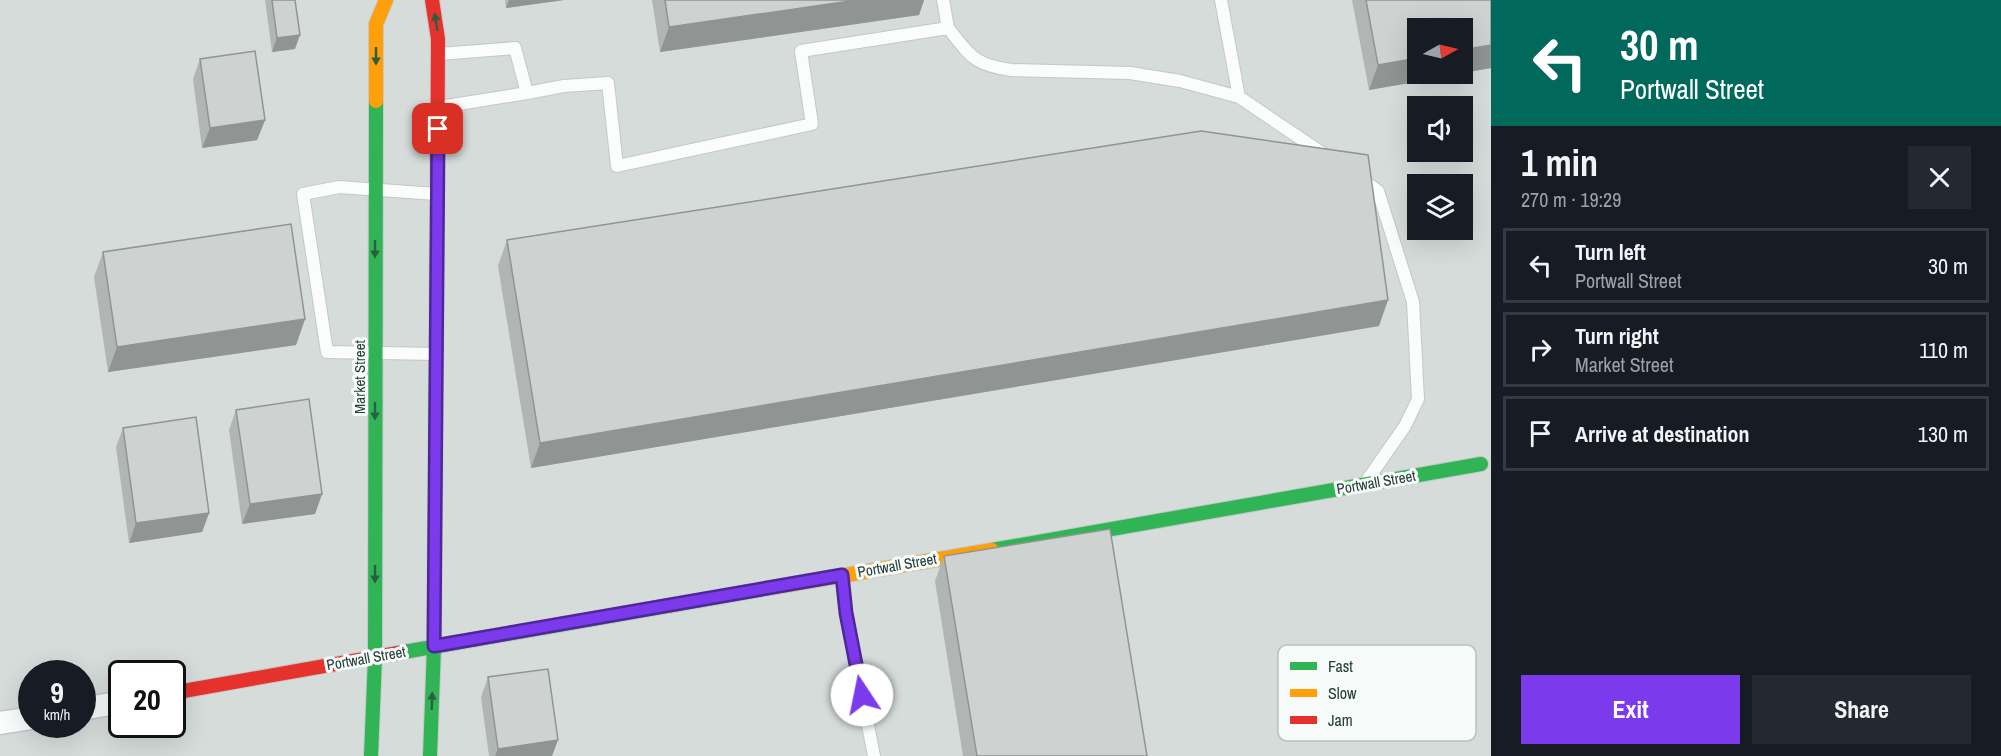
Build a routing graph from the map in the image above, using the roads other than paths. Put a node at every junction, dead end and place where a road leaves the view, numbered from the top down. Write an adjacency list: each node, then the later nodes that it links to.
1 (386, 0): 12 (main road, Market Street, one-way to 12)
2 (432, 0): 6 (main road, one-way to 2)
3 (943, 0): 5 (lane)
4 (1221, 0): 8 (lane)
5 (948, 28): 7 (lane); 8 (lane)
6 (438, 54): 7 (lane); 9 (main road)
7 (527, 93): 9 (lane)
8 (1239, 97): 10 (lane)
9 (438, 107): 13 (main road)
10 (1332, 159)
11 (1350, 172): 17 (lane)
12 (375, 190): 13 (lane); 14 (main road, Market Street, one-way to 14); 14 (lane)
13 (437, 194): 15 (main road)
14 (375, 352): 15 (lane); 20 (main road, Market Street, one-way to 20)
15 (436, 354): 19 (main road)
16 (1481, 464): 17 (main road, Portwall Street)
17 (1365, 484): 18 (main road, Portwall Street)
18 (842, 575): 19 (main road, Portwall Street); 26 (lane)
19 (434, 646): 20 (main road, Portwall Street); 25 (main road, one-way to 19)
20 (375, 657): 21 (main road, Portwall Street); 24 (main road, Market Street)
21 (186, 691)
22 (18, 720): 23 (street)
23 (0, 723)
24 (371, 756)
25 (430, 756)
26 (874, 756)

